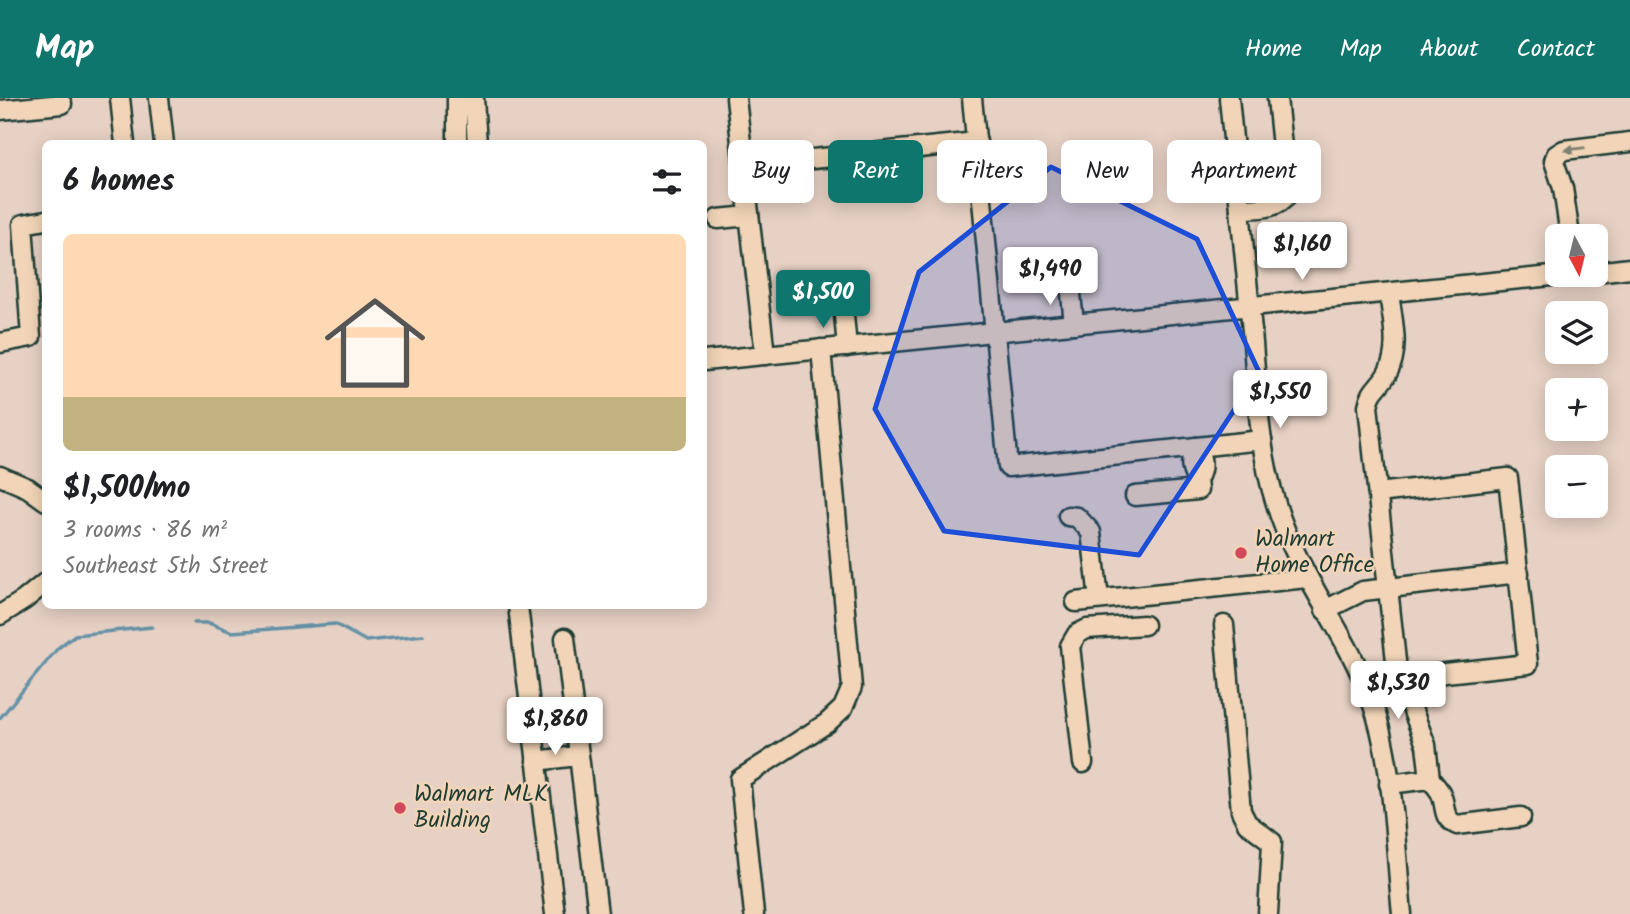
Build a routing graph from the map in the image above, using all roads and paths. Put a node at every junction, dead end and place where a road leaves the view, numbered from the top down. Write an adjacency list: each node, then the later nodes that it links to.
1 (120, 98): 11 (street)
2 (159, 98): 12 (street)
3 (457, 98): 13 (street)
4 (474, 98): 14 (street)
5 (736, 98): 15 (street)
6 (972, 98): 16 (street)
7 (1229, 98): 22 (street)
8 (1277, 98): 22 (street)
9 (62, 104): 10 (street)
10 (0, 110)
11 (125, 140)
12 (163, 140)
13 (457, 140)
14 (477, 140)
15 (742, 140)
16 (977, 140)
17 (1630, 142): 26 (street, one-way to 26)
18 (937, 146): 19 (street)
19 (814, 159)
20 (748, 203): 23 (street)
21 (983, 203): 35 (street)
22 (1240, 209): 33 (street)
23 (749, 216): 24 (street); 39 (street)
24 (718, 219)
25 (42, 221): 36 (street)
26 (1568, 224)
27 (1630, 268): 28 (street)
28 (1608, 271)
29 (1545, 277): 31 (street)
30 (1070, 284): 34 (street)
31 (1389, 293): 33 (street); 44 (street)
32 (843, 306): 37 (street)
33 (1249, 306): 34 (street); 41 (street)
34 (1074, 324): 35 (street)
35 (996, 332): 37 (street); 42 (street)
36 (0, 343)
37 (847, 347): 38 (street)
38 (821, 349): 39 (street); 69 (street)
39 (765, 355): 40 (street)
40 (707, 361)
41 (1262, 440): 42 (street); 49 (street)
42 (1196, 447): 45 (street)
43 (0, 476): 46 (street)
44 (1378, 493): 48 (street); 51 (street)
45 (1135, 496)
46 (42, 498)
47 (1068, 516): 52 (street)
48 (1518, 573): 51 (street); 60 (street)
49 (1307, 578): 52 (street); 55 (street)
50 (42, 585): 56 (street)
51 (1388, 587): 55 (street); 60 (street)
52 (1099, 599): 53 (street)
53 (1076, 601)
54 (518, 609): 62 (street)
55 (1325, 610): 65 (street)
56 (0, 615)
57 (1144, 625): 63 (street)
58 (1224, 625): 70 (street)
59 (565, 638): 61 (street)
60 (1399, 678): 64 (street)
61 (577, 756): 62 (street); 68 (street)
62 (537, 761): 67 (street)
63 (1083, 763)
64 (1430, 779): 65 (street); 66 (street)
65 (1389, 784): 71 (street)
66 (1521, 817)
67 (555, 914)
68 (598, 914)
69 (754, 914)
70 (1268, 914)
71 (1402, 914)

